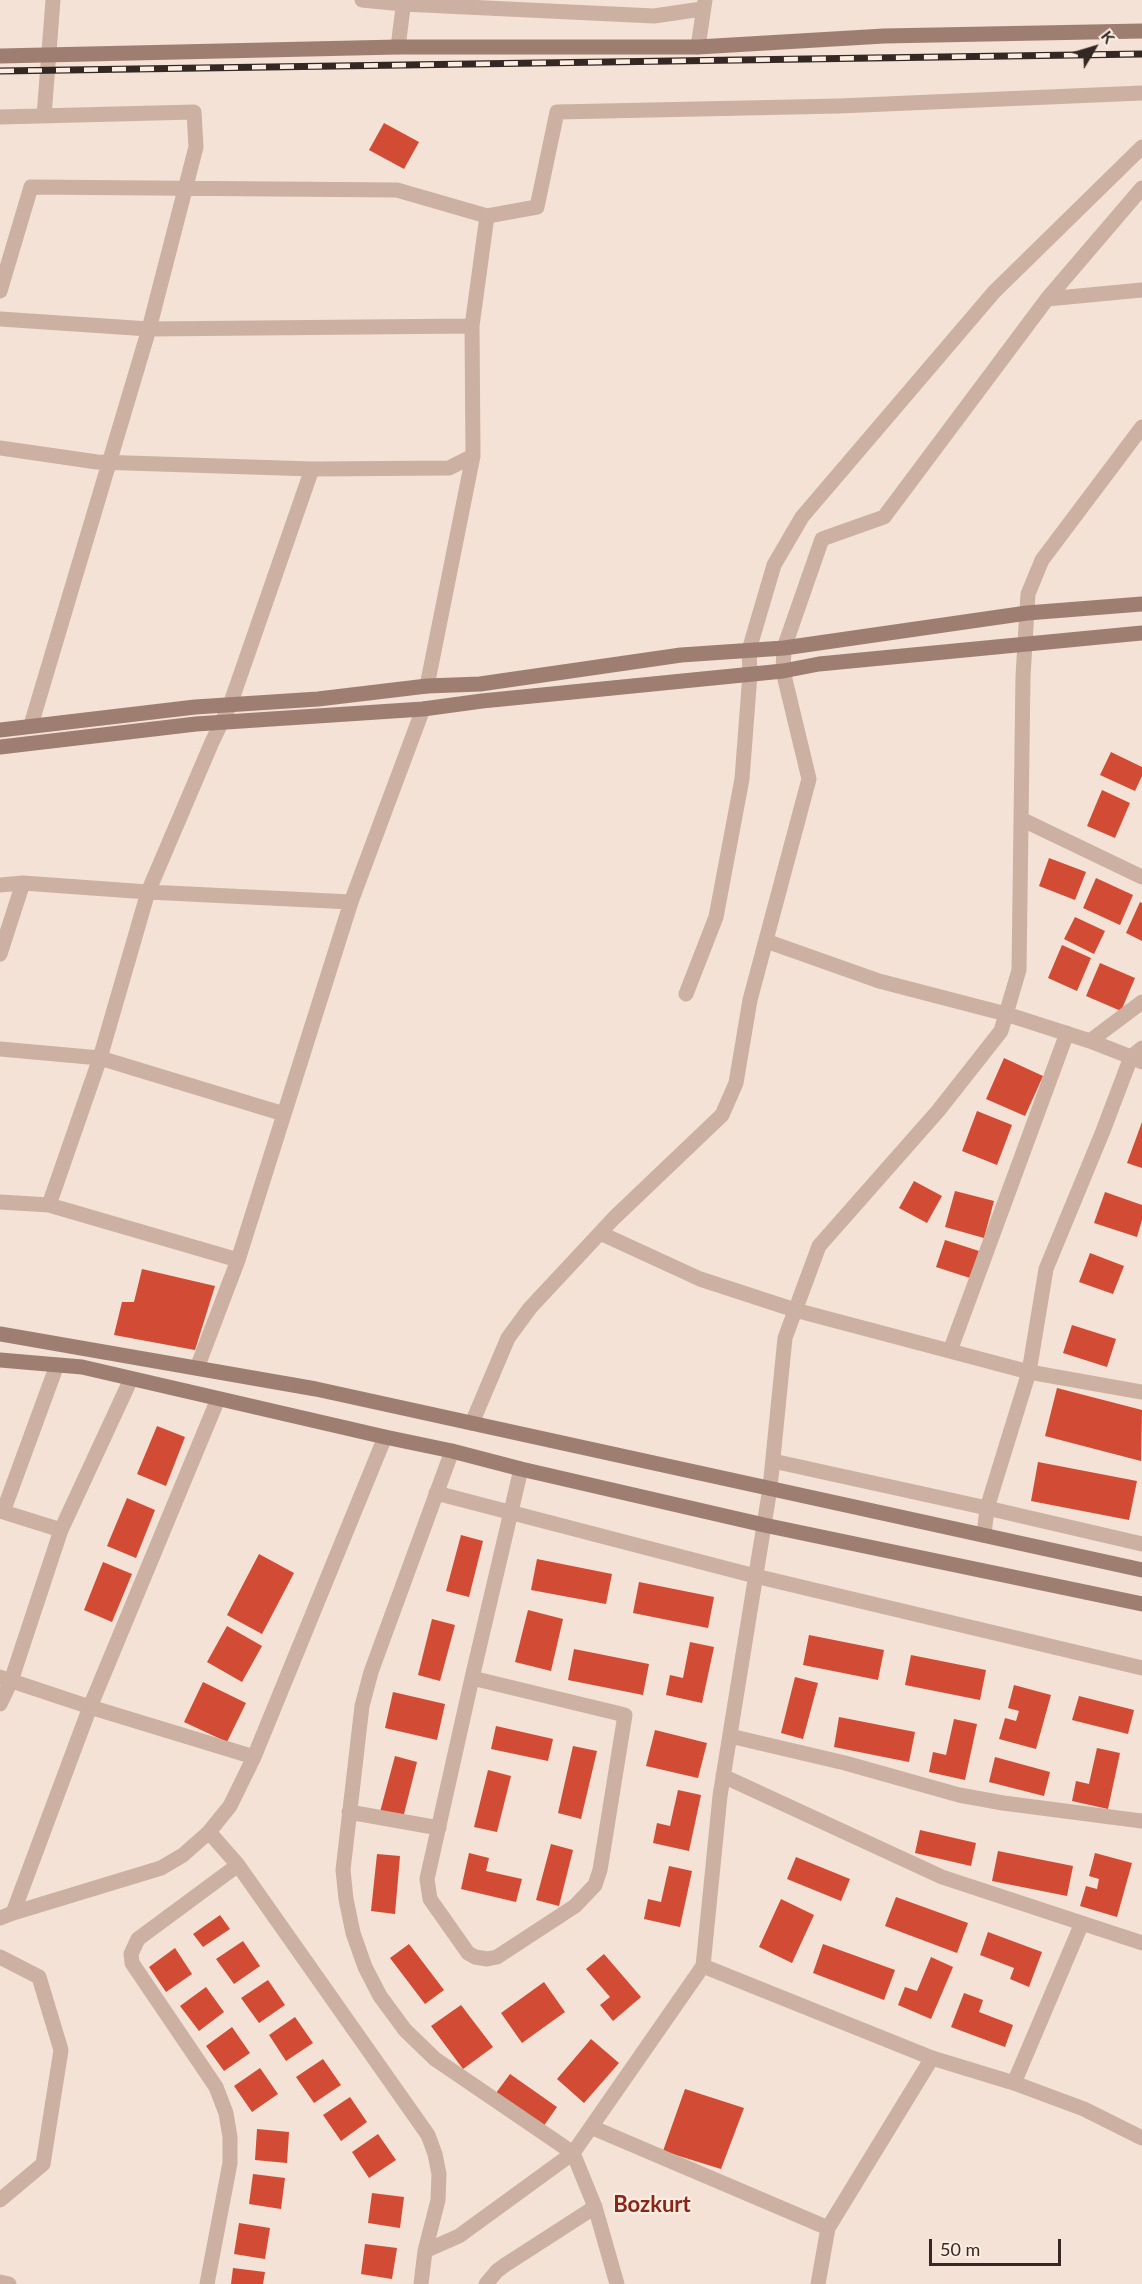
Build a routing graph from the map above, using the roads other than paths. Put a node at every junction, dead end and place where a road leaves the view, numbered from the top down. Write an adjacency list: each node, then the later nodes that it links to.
1 (53, 0): 9 (street)
2 (362, 0): 3 (street)
3 (404, 2): 4 (street); 7 (street)
4 (530, 5): 5 (street)
5 (704, 5): 8 (street)
6 (1142, 31): 8 (main road)
7 (398, 47): 8 (main road); 9 (main road)
8 (698, 47)
9 (49, 55): 10 (main road); 12 (street)
10 (0, 56)
11 (1142, 93): 17 (street)
12 (44, 116): 13 (street); 15 (street)
13 (0, 117)
14 (1142, 147): 36 (street)
15 (186, 188): 17 (street); 18 (street); 24 (street)
16 (1142, 188): 21 (street)
17 (488, 216): 23 (street)
18 (4, 262): 20 (street)
19 (1142, 290): 21 (street)
20 (0, 291)
21 (1047, 299): 35 (street)
22 (0, 319): 24 (street)
23 (472, 326): 24 (street); 28 (street)
24 (148, 329): 29 (street)
25 (1142, 427): 26 (street)
26 (1134, 447): 32 (street)
27 (0, 448): 29 (street)
28 (473, 456): 30 (street); 39 (street)
29 (109, 463): 30 (street); 43 (street)
30 (312, 469): 40 (street)
31 (1142, 604): 32 (main road)
32 (1027, 613): 34 (street); 35 (main road)
33 (1142, 633): 34 (main road)
34 (1026, 645): 37 (main road); 46 (street)
35 (784, 648): 36 (main road); 37 (street)
36 (749, 650): 38 (street); 39 (main road)
37 (783, 671): 38 (main road); 52 (street)
38 (750, 674): 41 (main road); 54 (street)
39 (427, 686): 40 (main road)
40 (230, 705): 42 (street); 43 (main road)
41 (423, 709): 42 (main road); 51 (street)
42 (221, 723): 45 (main road); 50 (street)
43 (32, 726): 44 (main road)
44 (0, 730)
45 (0, 747)
46 (1021, 819): 47 (street); 56 (street)
47 (1142, 877)
48 (23, 883): 49 (street); 50 (street); 53 (street)
49 (0, 885)
50 (148, 892): 51 (street); 61 (street)
51 (351, 902): 62 (street)
52 (766, 941): 56 (street); 65 (street)
53 (0, 954)
54 (686, 994)
55 (1142, 1002): 58 (street)
56 (1006, 1014): 57 (street); 67 (street)
57 (1067, 1033): 58 (street); 69 (street)
58 (1090, 1041): 60 (street)
59 (0, 1049): 61 (street)
60 (1138, 1056): 73 (street)
61 (100, 1058): 62 (street); 64 (street)
62 (284, 1114): 66 (street)
63 (0, 1202): 64 (street)
64 (50, 1205): 66 (street)
65 (600, 1233): 67 (street); 77 (street)
66 (238, 1260): 72 (street)
67 (795, 1310): 69 (street); 80 (street)
68 (0, 1334): 72 (main road)
69 (950, 1351): 73 (street)
70 (0, 1360): 71 (main road)
71 (57, 1365): 74 (main road); 85 (street)
72 (197, 1368): 77 (main road)
73 (1029, 1372): 75 (street); 84 (street)
74 (131, 1379): 76 (main road); 88 (street)
75 (1142, 1392)
76 (218, 1399): 78 (main road); 98 (street)
77 (472, 1423): 82 (main road)
78 (385, 1437): 79 (main road); 100 (street)
79 (452, 1450): 81 (main road); 83 (street)
80 (773, 1461): 82 (street); 84 (street)
81 (521, 1469): 86 (street); 87 (main road)
82 (770, 1488): 87 (street); 89 (main road)
83 (436, 1493): 86 (street); 102 (street)
84 (987, 1508): 89 (street); 90 (street)
85 (2, 1511): 88 (street)
86 (510, 1514): 92 (street); 95 (street)
87 (764, 1525): 92 (street); 93 (main road)
88 (61, 1530): 96 (street)
89 (984, 1535): 91 (main road)
90 (1142, 1544)
91 (1142, 1570)
92 (755, 1576): 94 (street); 99 (street)
93 (1142, 1604)
94 (1142, 1668)
95 (472, 1678): 104 (street); 104 (street)
96 (6, 1679): 97 (street); 98 (street)
97 (0, 1704)
98 (90, 1707): 100 (street); 107 (street)
99 (730, 1736): 101 (street); 103 (street)
100 (254, 1757): 105 (street)
101 (723, 1776): 108 (street); 111 (street)
102 (349, 1812): 104 (street); 116 (street)
103 (1141, 1818)
104 (440, 1828)
105 (209, 1832): 106 (street); 107 (street)
106 (238, 1865): 120 (street); 123 (street)
107 (7, 1915)
108 (1082, 1923): 109 (street); 113 (street)
109 (1142, 1943)
110 (0, 1958): 117 (street)
111 (703, 1966): 112 (street); 114 (street)
112 (932, 2058): 113 (street); 119 (street)
113 (1014, 2083): 115 (street)
114 (591, 2127): 116 (street); 119 (street)
115 (1142, 2138)
116 (573, 2153): 118 (street); 120 (street)
117 (0, 2200)
118 (596, 2207): 125 (street); 126 (street)
119 (828, 2228): 127 (street)
120 (425, 2251): 124 (street)
121 (0, 2282): 122 (street)
122 (9, 2284)
123 (207, 2284)
124 (421, 2284)
125 (486, 2284)
126 (617, 2284)
127 (818, 2284)

